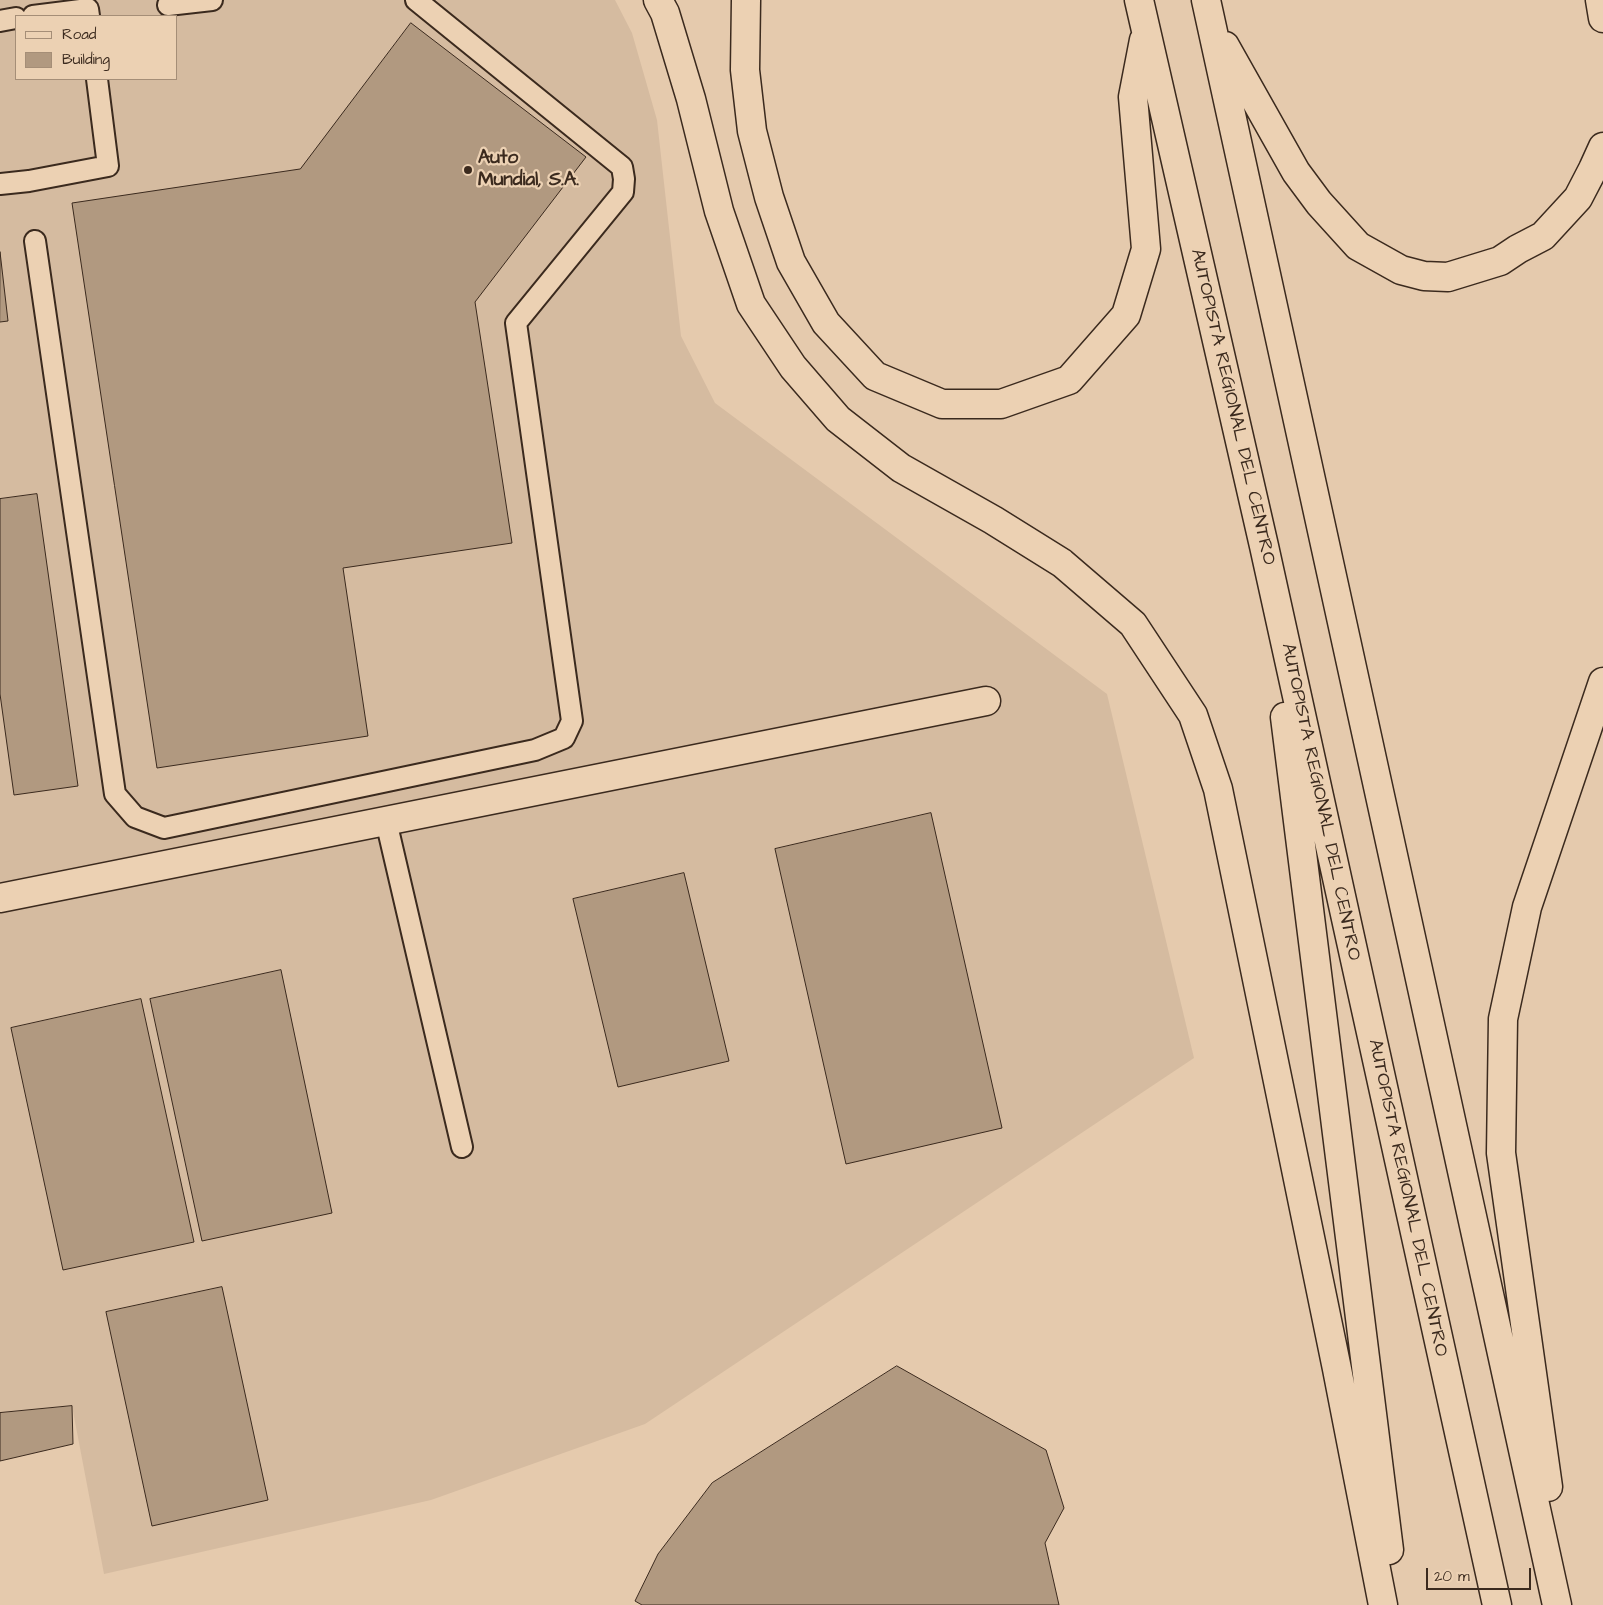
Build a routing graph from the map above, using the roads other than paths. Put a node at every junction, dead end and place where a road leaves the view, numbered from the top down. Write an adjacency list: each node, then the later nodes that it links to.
1 (212, 0): 7 (lane)
2 (416, 0): 18 (lane)
3 (658, 0): 25 (main road)
4 (746, 0): 14 (main road)
5 (1139, 0): 14 (main road, AUTOPISTA REGIONAL DEL CENTRO)
6 (1600, 0): 12 (main road)
7 (168, 6)
8 (1208, 10): 16 (main road); 28 (main road)
9 (41, 15): 10 (lane)
10 (89, 15)
11 (15, 18): 13 (lane)
12 (1603, 18)
13 (0, 20)
14 (1146, 31): 19 (main road, AUTOPISTA REGIONAL DEL CENTRO)
15 (97, 80): 17 (lane)
16 (1603, 147)
17 (0, 184)
18 (35, 241)
19 (1264, 546): 26 (main road); 27 (main road, AUTOPISTA REGIONAL DEL CENTRO)
20 (1603, 682): 29 (main road)
21 (986, 701): 22 (main road)
22 (386, 821): 23 (main road); 24 (lane)
23 (0, 898)
24 (462, 1147)
25 (1383, 1605)
26 (1396, 1605)
27 (1497, 1605)
28 (1557, 1605)
29 (1565, 1605)

